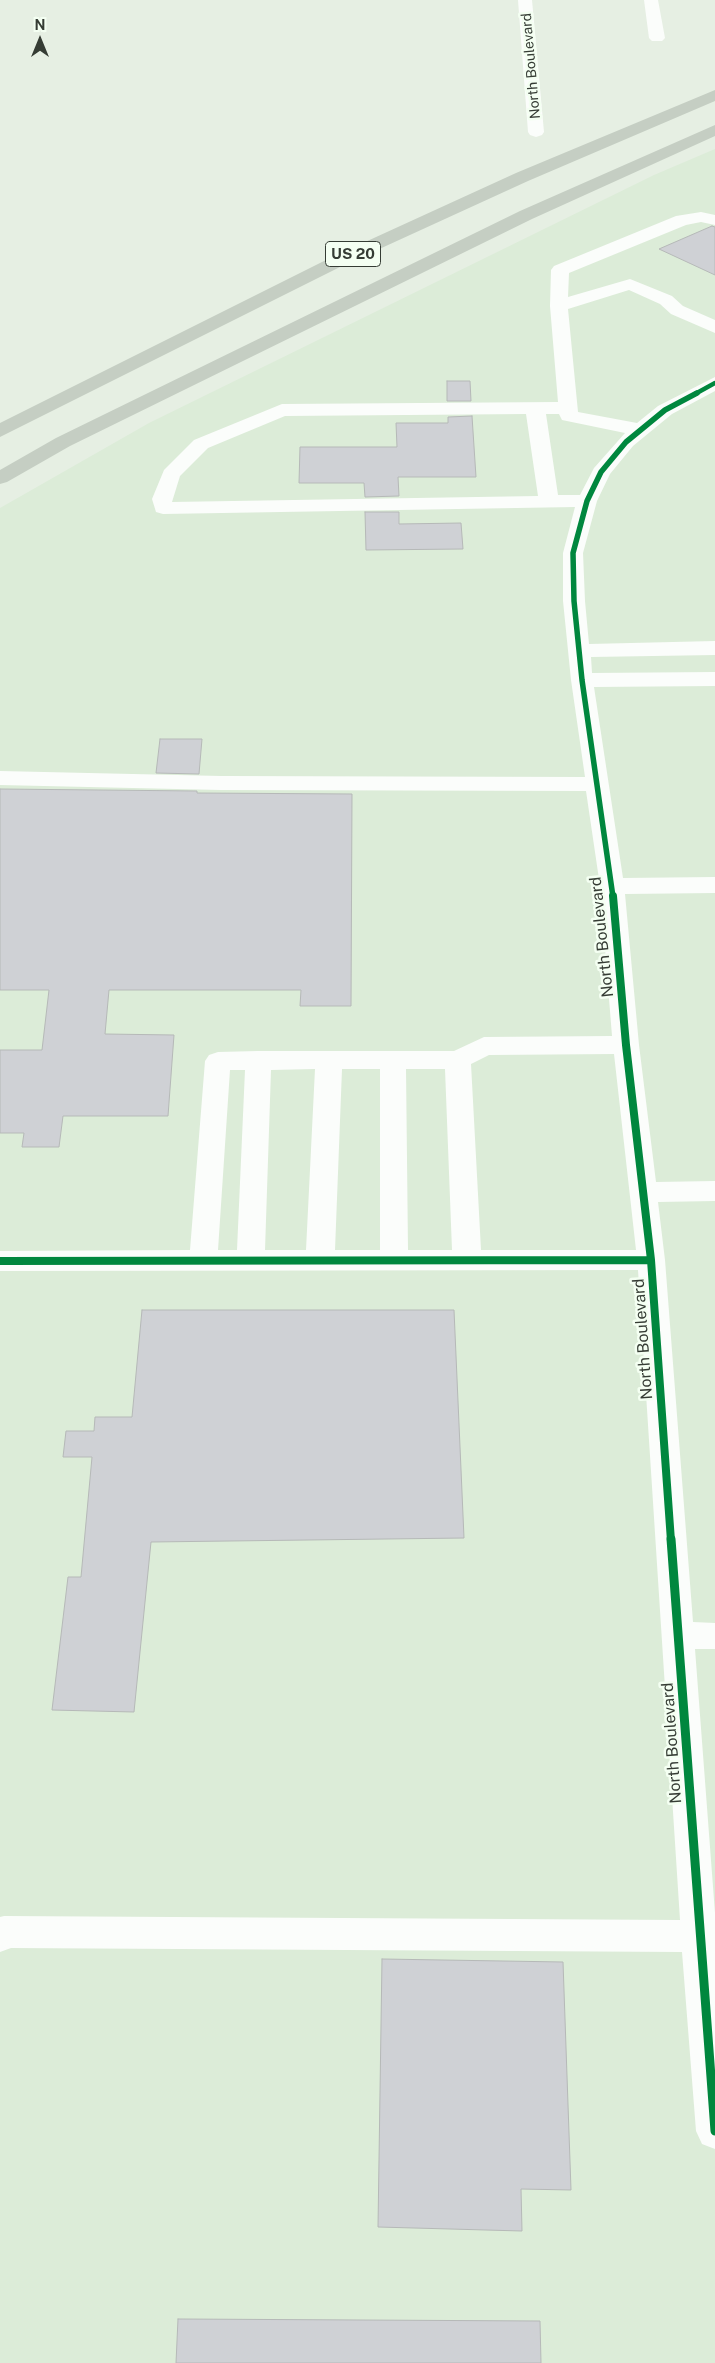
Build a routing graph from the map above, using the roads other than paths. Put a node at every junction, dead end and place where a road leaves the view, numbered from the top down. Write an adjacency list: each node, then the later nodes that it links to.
1 (525, 0): 6 (street, North Boulevard)
2 (651, 0): 3 (street)
3 (657, 38)
4 (715, 95): 13 (highway, US 20)
5 (715, 130): 15 (highway, US 20)
6 (536, 132)
7 (715, 220): 8 (street)
8 (559, 306): 9 (street); 12 (street)
9 (715, 327)
10 (715, 383): 14 (street, North Boulevard)
11 (535, 408): 12 (street); 17 (street); 17 (street)
12 (568, 408): 14 (street)
13 (0, 432)
14 (633, 436): 16 (street, North Boulevard)
15 (0, 478)
16 (587, 501): 17 (street); 19 (street, North Boulevard)
17 (549, 502)
18 (715, 648): 19 (street)
19 (579, 651): 20 (street, North Boulevard)
20 (582, 680): 21 (street); 23 (street, North Boulevard)
21 (715, 680)
22 (0, 778): 23 (street)
23 (597, 784): 25 (street, North Boulevard)
24 (715, 885): 25 (street)
25 (612, 886): 26 (street, North Boulevard)
26 (626, 1045): 30 (street); 32 (street, North Boulevard)
27 (258, 1060): 28 (street); 35 (street); 36 (street)
28 (329, 1060): 29 (street); 37 (street)
29 (393, 1060): 30 (street); 38 (street)
30 (458, 1060): 39 (street)
31 (715, 1191): 32 (street)
32 (644, 1192): 33 (street, North Boulevard)
33 (651, 1260): 39 (street); 40 (street, North Boulevard)
34 (0, 1261): 35 (street)
35 (203, 1261): 36 (street)
36 (251, 1261): 37 (street)
37 (320, 1261): 38 (street)
38 (394, 1261): 39 (street)
39 (467, 1261)
40 (678, 1635): 41 (street); 43 (street, North Boulevard)
41 (715, 1636)
42 (0, 1936): 43 (street)
43 (699, 1936): 44 (street, North Boulevard)
44 (715, 2131)

